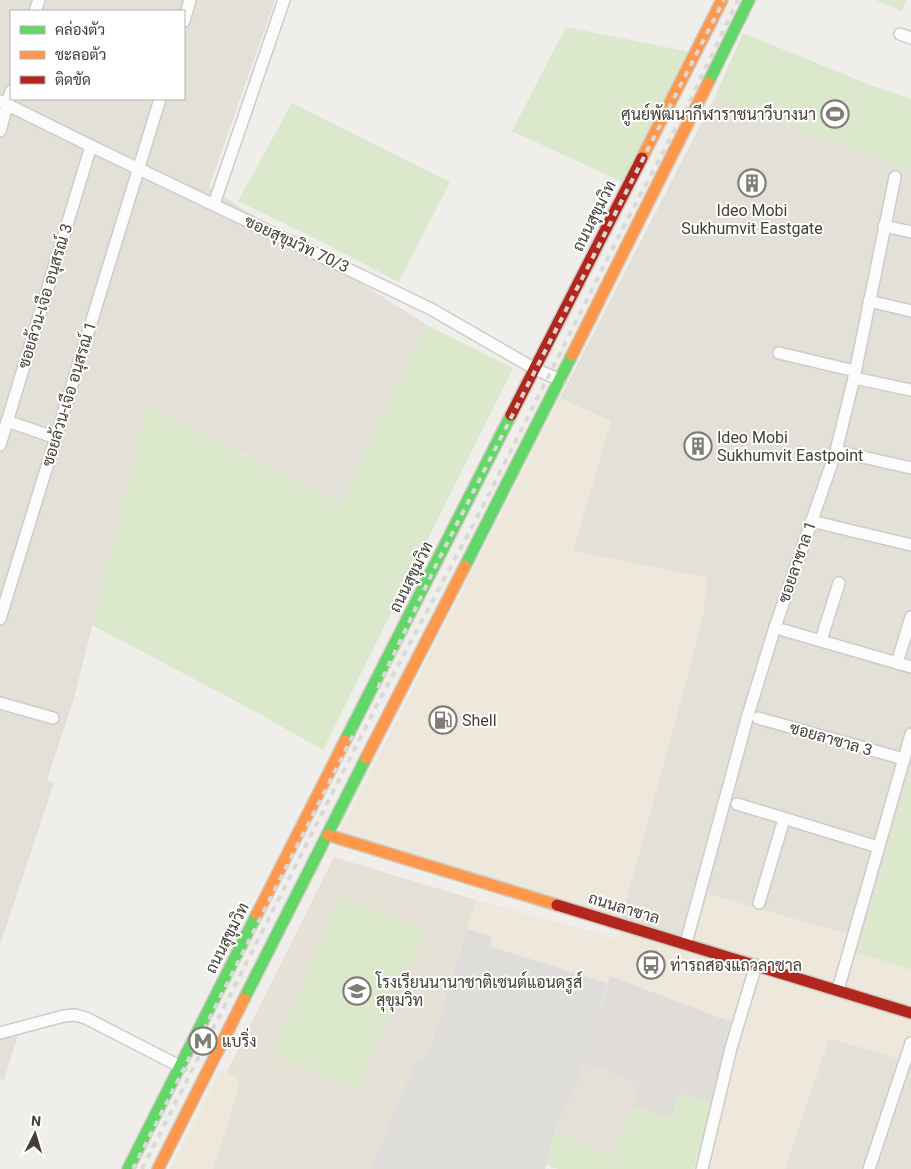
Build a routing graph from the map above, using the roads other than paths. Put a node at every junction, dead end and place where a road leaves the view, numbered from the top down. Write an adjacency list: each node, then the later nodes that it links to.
1 (190, 0): 5 (street)
2 (284, 0): 12 (street)
3 (722, 0): 18 (main road, ถนนสุขุมวิท)
4 (750, 0): 20 (main road, ถนนสุขุมวิท)
5 (185, 18)
6 (160, 100): 10 (street, ซอยล้วน-เจือ อนุสรณ์ 1)
7 (4, 103): 8 (street); 9 (street, ซอยสุขุมวิท 70/3)
8 (0, 131)
9 (91, 146): 10 (street, ซอยสุขุมวิท 70/3); 22 (street, ซอยล้วน-เจือ อนุสรณ์ 3)
10 (139, 168): 12 (street, ซอยสุขุมวิท 70/3); 23 (street, ซอยล้วน-เจือ อนุสรณ์ 1)
11 (895, 177): 13 (street, ซอยลาซาล 1)
12 (214, 204): 18 (street, ซอยสุขุมวิท 70/3)
13 (884, 226): 14 (street); 15 (street, ซอยลาซาล 1)
14 (911, 232)
15 (868, 301): 16 (street); 19 (street, ซอยลาซาล 1)
16 (911, 311)
17 (779, 353): 19 (street)
18 (535, 369): 20 (street, ซอยสุขุมวิท 70/3); 43 (main road, ถนนสุขุมวิท)
19 (854, 374): 21 (street); 25 (street, ซอยลาซาล 1)
20 (560, 380): 43 (main road, ถนนสุขุมวิท)
21 (911, 390)
22 (7, 421): 23 (street); 24 (street, ซอยล้วน-เจือ อนุสรณ์ 3)
23 (56, 438): 31 (street, ซอยล้วน-เจือ อนุสรณ์ 1)
24 (0, 445)
25 (836, 451): 26 (street); 27 (street, ซอยลาซาล 1)
26 (911, 468)
27 (811, 521): 28 (street); 46 (street, ซอยลาซาล 1)
28 (911, 545)
29 (839, 583): 33 (street)
30 (911, 617): 34 (street)
31 (0, 619)
32 (783, 630): 33 (street)
33 (821, 640): 34 (street)
34 (897, 663): 35 (street)
35 (911, 667)
36 (0, 703): 37 (street)
37 (54, 718)
38 (758, 718): 40 (street, ซอยลาซาล 3)
39 (911, 734): 40 (street)
40 (904, 759): 44 (street)
41 (737, 804): 42 (street)
42 (784, 818): 44 (street); 45 (street)
43 (315, 830): 46 (main road, ถนนลาซาล); 52 (main road, ถนนสุขุมวิท); 54 (main road, ถนนสุขุมวิท)
44 (878, 847): 48 (street)
45 (759, 903)
46 (686, 943): 47 (main road, ถนนลาซาล)
47 (756, 965): 48 (main road, ถนนลาซาล); 55 (street)
48 (838, 990): 49 (main road, ถนนลาซาล)
49 (911, 1013)
50 (0, 1033): 52 (street)
51 (911, 1043): 56 (street)
52 (180, 1067): 53 (main road, ถนนสุขุมวิท)
53 (128, 1169)
54 (158, 1169)
55 (702, 1169)
56 (869, 1169)

